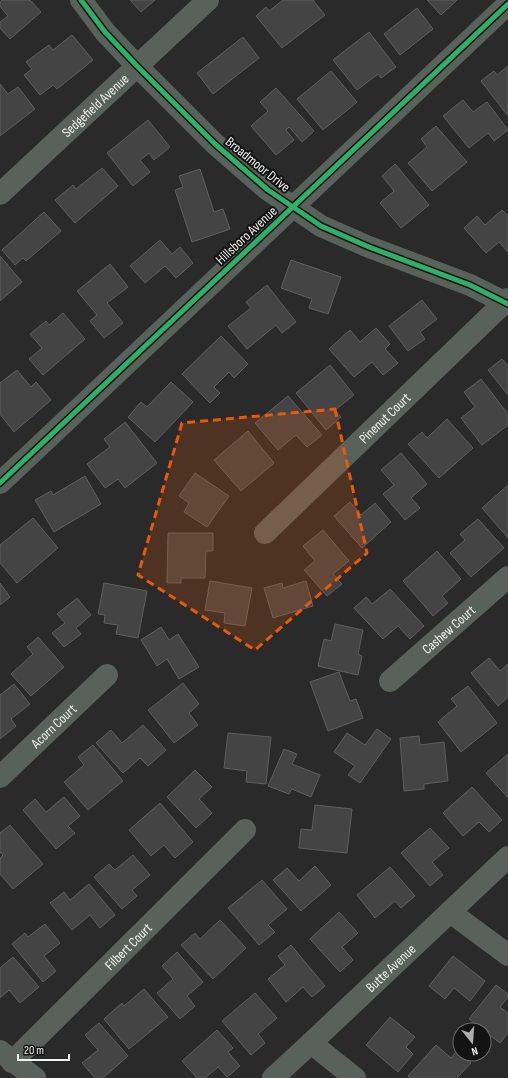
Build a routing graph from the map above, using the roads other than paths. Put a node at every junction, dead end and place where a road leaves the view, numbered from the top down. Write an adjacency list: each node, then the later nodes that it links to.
1 (82, 0): 4 (street, Broadmoor Drive)
2 (208, 0): 4 (street, Sedgefield Avenue)
3 (508, 4): 6 (street, Hillsboro Avenue)
4 (137, 66): 5 (street, Sedgefield Avenue); 6 (street, Broadmoor Drive)
5 (0, 194)
6 (293, 207): 7 (street, Broadmoor Drive); 8 (street, Hillsboro Avenue)
7 (507, 301): 9 (street, Pinenut Court)
8 (0, 483)
9 (265, 533)
10 (508, 577): 12 (street, Cashew Court)
11 (107, 675): 13 (street, Acorn Court)
12 (390, 681)
13 (0, 777)
14 (245, 830): 19 (street, Filbert Court)
15 (508, 857): 16 (street, Butte Avenue)
16 (450, 912): 17 (street); 18 (street, Butte Avenue)
17 (508, 955)
18 (311, 1043): 21 (street, Butte Avenue); 22 (street)
19 (6, 1056): 20 (street)
20 (35, 1078)
21 (273, 1078)
22 (355, 1078)

